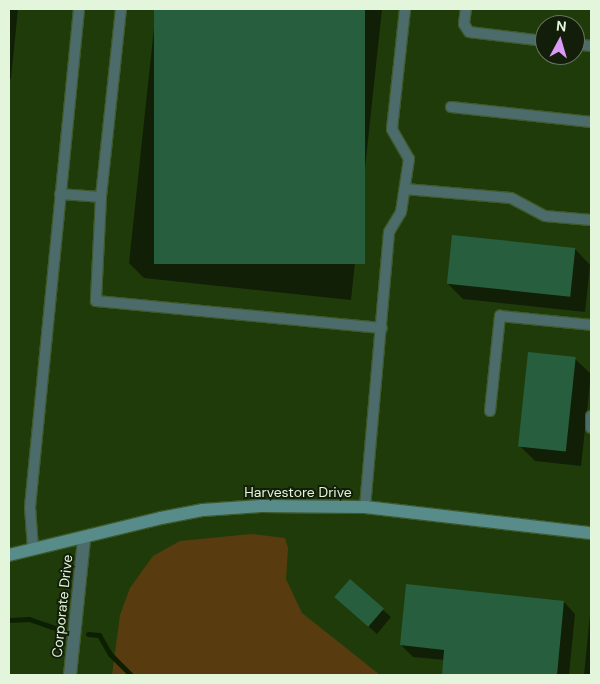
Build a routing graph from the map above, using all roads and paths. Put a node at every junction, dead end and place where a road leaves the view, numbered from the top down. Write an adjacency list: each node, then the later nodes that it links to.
1 (80, 9): 9 (lane)
2 (121, 9): 10 (lane)
3 (405, 9): 8 (lane)
4 (466, 9): 5 (lane)
5 (535, 40)
6 (451, 107): 7 (lane)
7 (591, 122)
8 (405, 189): 11 (lane); 13 (lane)
9 (60, 194): 10 (lane); 20 (lane)
10 (100, 197): 13 (lane)
11 (591, 220)
12 (591, 326): 14 (lane)
13 (382, 328): 17 (lane)
14 (490, 411)
15 (591, 416): 16 (lane)
16 (591, 428)
17 (365, 507): 18 (street, Harvestore Drive); 19 (street, Harvestore Drive)
18 (591, 533)
19 (84, 539): 20 (street, Harvestore Drive); 22 (street, Corporate Drive)
20 (33, 548): 21 (street, Harvestore Drive)
21 (9, 555)
22 (70, 675)

